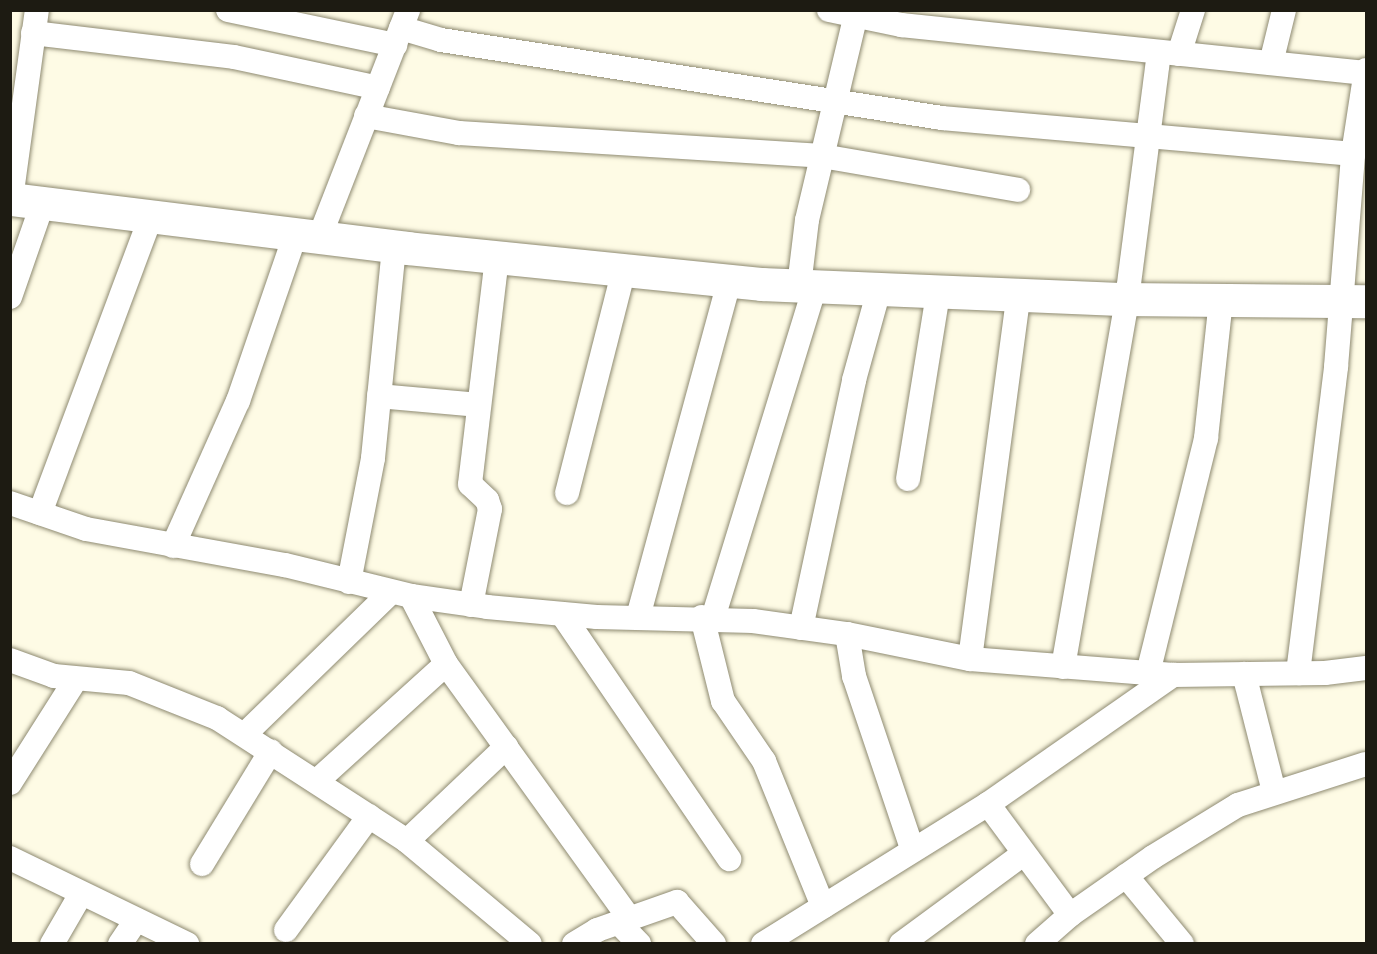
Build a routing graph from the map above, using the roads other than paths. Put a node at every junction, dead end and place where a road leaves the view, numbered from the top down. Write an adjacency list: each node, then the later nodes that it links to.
1 (228, 10): 7 (street)
2 (829, 10): 5 (street)
3 (1193, 10): 8 (street)
4 (1284, 10): 9 (street)
5 (856, 13): 8 (street); 12 (street)
6 (31, 17): 11 (street); 18 (street)
7 (401, 28): 11 (street); 12 (street)
8 (1169, 54): 9 (street); 14 (street)
9 (1271, 63): 10 (street)
10 (1366, 72): 15 (street)
11 (378, 88): 13 (street)
12 (834, 103): 14 (street); 16 (street)
13 (366, 116): 16 (street); 20 (street)
14 (1146, 137): 15 (street); 30 (street)
15 (1353, 154): 32 (street)
16 (822, 156): 17 (street); 25 (street)
17 (1018, 190)
18 (21, 201): 19 (street); 29 (street)
19 (151, 216): 20 (street); 38 (street)
20 (308, 235): 21 (street); 39 (street)
21 (394, 246): 22 (street); 33 (street)
22 (497, 257): 23 (street); 34 (street)
23 (624, 270): 24 (street); 36 (street)
24 (729, 281): 25 (street); 44 (street)
25 (807, 286): 26 (street); 45 (street)
26 (879, 290): 27 (street); 46 (street)
27 (938, 293): 28 (street); 35 (street)
28 (1019, 293): 30 (street); 49 (street)
29 (10, 297)
30 (1127, 299): 31 (street); 51 (street)
31 (1221, 300): 32 (street); 53 (street)
32 (1354, 301): 54 (street)
33 (380, 396): 34 (street); 40 (street)
34 (479, 405): 42 (street)
35 (908, 479)
36 (567, 493)
37 (10, 503): 38 (street)
38 (40, 513): 39 (street)
39 (173, 546): 40 (street)
40 (349, 582): 41 (street)
41 (401, 594): 42 (street); 50 (street); 58 (street)
42 (471, 605): 43 (street)
43 (562, 614): 44 (street); 71 (street)
44 (638, 617): 45 (street)
45 (708, 618): 46 (street); 75 (street)
46 (801, 628): 47 (street)
47 (847, 634): 49 (street); 68 (street)
48 (10, 660): 57 (street)
49 (970, 660): 51 (street)
50 (446, 664): 59 (street); 62 (street)
51 (1063, 667): 53 (street)
52 (1366, 668): 54 (street)
53 (1148, 673): 56 (street)
54 (1298, 673): 55 (street)
55 (1244, 674): 56 (street); 64 (street)
56 (1173, 675): 65 (street)
57 (76, 679): 58 (street); 63 (street)
58 (244, 734): 60 (street)
59 (506, 747): 67 (street); 78 (street)
60 (271, 751): 62 (street); 72 (street)
61 (1366, 764): 64 (street)
62 (317, 781): 66 (street)
63 (10, 783)
64 (1274, 792): 73 (street)
65 (988, 804): 68 (street); 69 (street)
66 (369, 816): 67 (street); 79 (street)
67 (406, 841): 83 (street)
68 (912, 848): 75 (street)
69 (1023, 854): 76 (street); 88 (street)
70 (10, 858): 74 (street)
71 (729, 859)
72 (202, 864)
73 (1126, 876): 76 (street); 90 (street)
74 (81, 894): 77 (street); 80 (street)
75 (823, 906): 87 (street)
76 (1070, 915): 89 (street)
77 (136, 920): 81 (street); 82 (street)
78 (625, 921): 84 (street); 85 (street); 86 (street)
79 (286, 930)
80 (52, 944)
81 (120, 944)
82 (187, 944)
83 (530, 944)
84 (574, 944)
85 (639, 944)
86 (714, 944)
87 (764, 944)
88 (901, 944)
89 (1037, 944)
90 (1182, 944)

